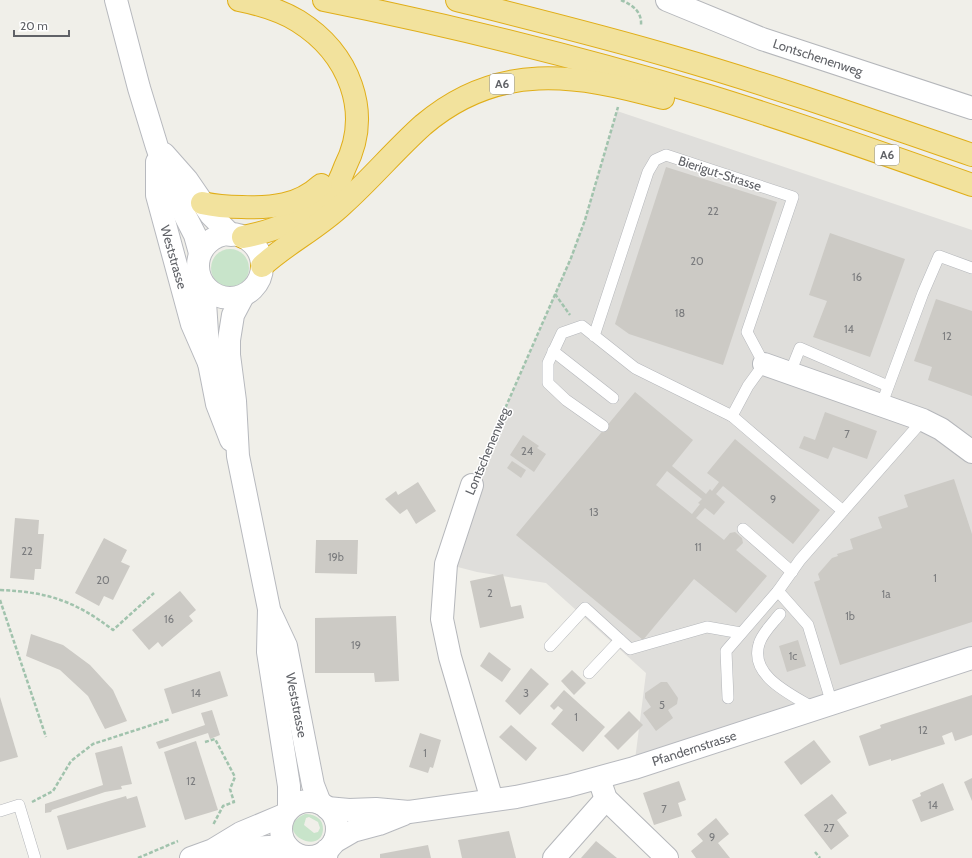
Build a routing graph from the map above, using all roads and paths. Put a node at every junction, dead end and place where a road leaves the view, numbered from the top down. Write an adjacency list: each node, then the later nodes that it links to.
1 (116, 0): 11 (main road, Weststrasse)
2 (238, 0): 13 (highway)
3 (324, 0): 10 (highway, A6)
4 (457, 0): 12 (highway, A6)
5 (621, 0): 7 (path)
6 (667, 0): 8 (main road, Lontschenenweg)
7 (641, 25)
8 (972, 108)
9 (617, 111): 21 (path, Lontschenenweg)
10 (802, 126): 14 (highway, A6); 18 (highway, A6)
11 (157, 147): 15 (main road, Weststrasse); 17 (main road, Weststrasse); 26 (main road, Weststrasse)
12 (972, 155)
13 (351, 156): 15 (highway); 16 (highway)
14 (972, 184)
15 (202, 203): 16 (main road, Weststrasse)
16 (237, 236): 17 (main road, Weststrasse); 18 (main road, Weststrasse)
17 (200, 253): 20 (main road, Weststrasse)
18 (262, 266): 22 (main road, Weststrasse)
19 (972, 268): 29 (lane)
20 (204, 287): 22 (main road, Weststrasse); 26 (main road, Weststrasse)
21 (555, 294): 23 (path); 37 (path, Lontschenenweg)
22 (243, 296): 36 (main road, Weststrasse)
23 (582, 326): 24 (lane); 25 (lane)
24 (594, 336): 27 (lane, Bierigut-Strasse); 32 (lane)
25 (553, 351): 30 (lane); 34 (lane)
26 (209, 363): 36 (main road, Weststrasse)
27 (764, 364): 28 (main road); 32 (lane)
28 (790, 373): 29 (lane); 31 (main road)
29 (888, 386): 31 (lane)
30 (613, 398)
31 (881, 406): 33 (main road)
32 (732, 416): 38 (lane)
33 (923, 420): 35 (main road); 38 (lane)
34 (603, 426)
35 (969, 445)
36 (238, 456): 45 (main road, Weststrasse)
37 (472, 485): 59 (main road, Lontschenenweg)
38 (844, 511): 40 (lane)
39 (743, 529): 40 (lane)
40 (792, 572): 42 (lane)
41 (0, 590): 43 (path)
42 (778, 590): 47 (lane); 53 (lane)
43 (154, 593)
44 (0, 600): 55 (path)
45 (269, 609): 61 (main road, Weststrasse); 63 (main road, Weststrasse)
46 (780, 614): 53 (lane)
47 (741, 633): 48 (lane); 52 (lane)
48 (620, 640): 49 (lane); 51 (lane)
49 (550, 646)
50 (972, 658): 53 (main road, Pfandernstrasse)
51 (589, 672)
52 (728, 698)
53 (824, 706): 57 (main road, Pfandernstrasse)
54 (170, 719): 60 (path)
55 (46, 737)
56 (205, 742): 65 (path)
57 (599, 779): 58 (main road); 59 (main road, Pfandernstrasse)
58 (606, 799): 72 (main road); 73 (main road)
59 (492, 800): 64 (main road, Pfandernstrasse)
60 (19, 805): 62 (lane); 70 (lane)
61 (324, 806): 63 (main road); 64 (main road, Pfandernstrasse); 67 (main road)
62 (0, 811)
63 (286, 812): 65 (main road); 69 (main road)
64 (409, 812): 67 (main road, Pfandernstrasse)
65 (212, 839): 66 (main road); 69 (main road)
66 (187, 849): 71 (path)
67 (329, 850): 69 (main road)
68 (815, 852): 74 (path)
69 (293, 854)
70 (35, 858)
71 (138, 858)
72 (554, 858)
73 (667, 858)
74 (820, 858)

